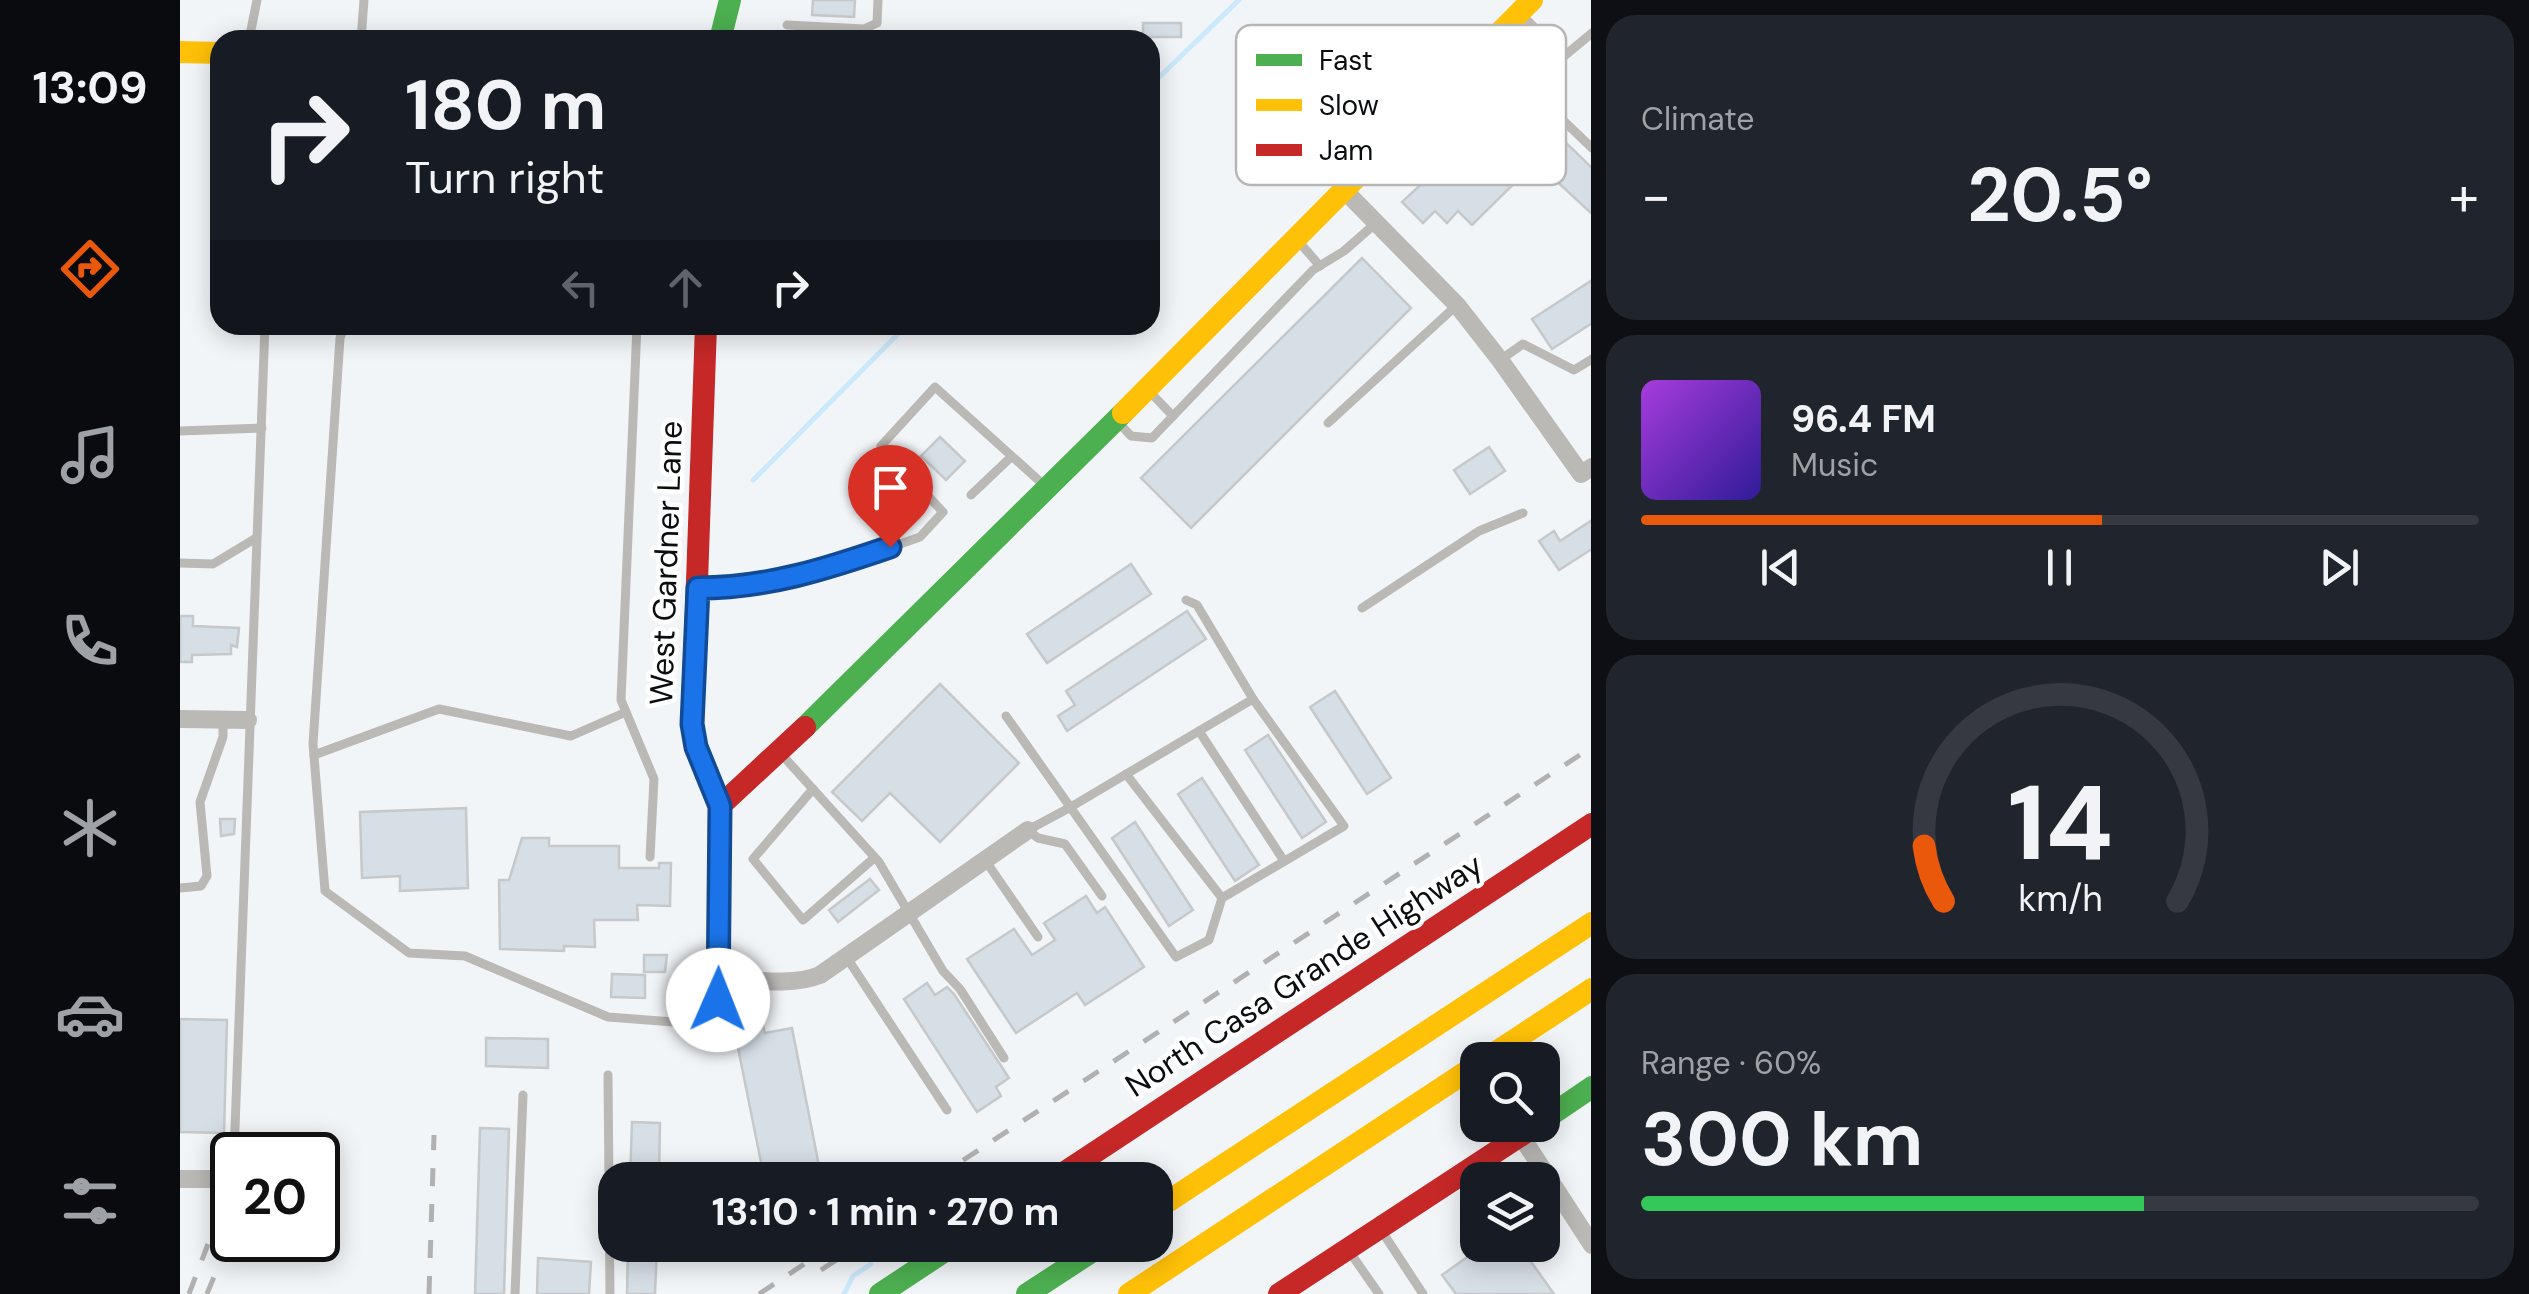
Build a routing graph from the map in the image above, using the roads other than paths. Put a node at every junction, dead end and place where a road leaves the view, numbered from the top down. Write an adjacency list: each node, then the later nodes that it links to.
1 (257, 0): 8 (lane)
2 (364, 0): 9 (lane)
3 (730, 0): 10 (main road)
4 (878, 0): 6 (lane)
5 (1526, 6): 7 (main road)
6 (787, 25)
7 (1507, 25)
8 (251, 30)
9 (362, 30)
10 (722, 30)
11 (1591, 34): 14 (lane)
12 (180, 52): 13 (main road)
13 (210, 53)
14 (1566, 54)
15 (1566, 123): 16 (lane)
16 (1591, 147)
17 (1345, 185): 18 (main road)
18 (1342, 188): 19 (street); 20 (main road)
19 (1376, 223): 21 (lane); 22 (street)
20 (1297, 240): 21 (lane); 29 (main road)
21 (1320, 266): 30 (lane)
22 (1457, 305): 27 (street); 32 (lane)
23 (265, 335): 33 (lane)
24 (341, 335): 53 (lane)
25 (637, 335): 46 (lane)
26 (706, 335): 42 (main road, West Gardner Lane)
27 (1500, 360): 28 (lane); 36 (street)
28 (1591, 360)
29 (1147, 389): 30 (lane); 31 (main road)
30 (1173, 416): 31 (lane)
31 (1116, 420): 37 (main road)
32 (1328, 422)
33 (262, 428): 34 (lane); 40 (lane)
34 (180, 430)
35 (1012, 456): 37 (lane); 38 (lane); 42 (lane)
36 (1586, 470)
37 (1047, 488): 52 (main road)
38 (971, 495)
39 (1523, 513): 44 (lane)
40 (256, 538): 41 (lane); 50 (lane)
41 (180, 562)
42 (698, 588): 56 (main road, West Gardner Lane)
43 (1186, 600): 45 (lane)
44 (1362, 608)
45 (1253, 698): 51 (lane); 63 (lane)
46 (626, 712): 53 (lane); 60 (lane)
47 (1006, 716): 57 (lane)
48 (180, 719): 49 (street)
49 (223, 720): 50 (street); 64 (lane)
50 (248, 720): 81 (lane)
51 (1199, 730): 54 (lane); 63 (lane)
52 (780, 752): 55 (lane); 56 (main road)
53 (314, 755): 71 (lane)
54 (1126, 774): 57 (lane); 66 (lane)
55 (809, 785): 61 (lane); 61 (lane)
56 (720, 806): 71 (street, West Gardner Lane)
57 (1070, 808): 59 (lane); 66 (lane)
58 (1591, 825): 84 (main road, North Casa Grande Highway)
59 (1028, 830): 62 (street); 65 (lane)
60 (650, 857)
61 (873, 859): 67 (lane)
62 (985, 860): 67 (street); 69 (lane)
63 (1284, 861): 66 (lane)
64 (180, 888)
65 (1102, 896)
66 (1222, 898)
67 (908, 914): 70 (street); 74 (lane)
68 (1591, 924): 87 (main road)
69 (1038, 937)
70 (846, 958): 71 (street); 80 (lane)
71 (719, 978)
72 (1591, 990): 73 (main road)
73 (1511, 1042)
74 (1004, 1058)
75 (608, 1074): 94 (lane)
76 (1460, 1076): 97 (main road)
77 (1591, 1088): 79 (main road)
78 (523, 1095): 93 (lane)
79 (1560, 1109)
80 (947, 1110)
81 (235, 1132)
82 (1510, 1142): 88 (main road)
83 (1540, 1142): 89 (street)
84 (1080, 1162)
85 (180, 1179): 86 (street)
86 (210, 1179)
87 (1173, 1198)
88 (1379, 1228): 90 (main road); 100 (lane)
89 (1591, 1244)
90 (1348, 1249): 98 (main road); 99 (lane)
91 (928, 1262): 95 (main road)
92 (1076, 1262): 96 (main road)
93 (515, 1294)
94 (610, 1294)
95 (880, 1294)
96 (1027, 1294)
97 (1129, 1294)
98 (1279, 1294)
99 (1379, 1294)
100 (1423, 1294)

